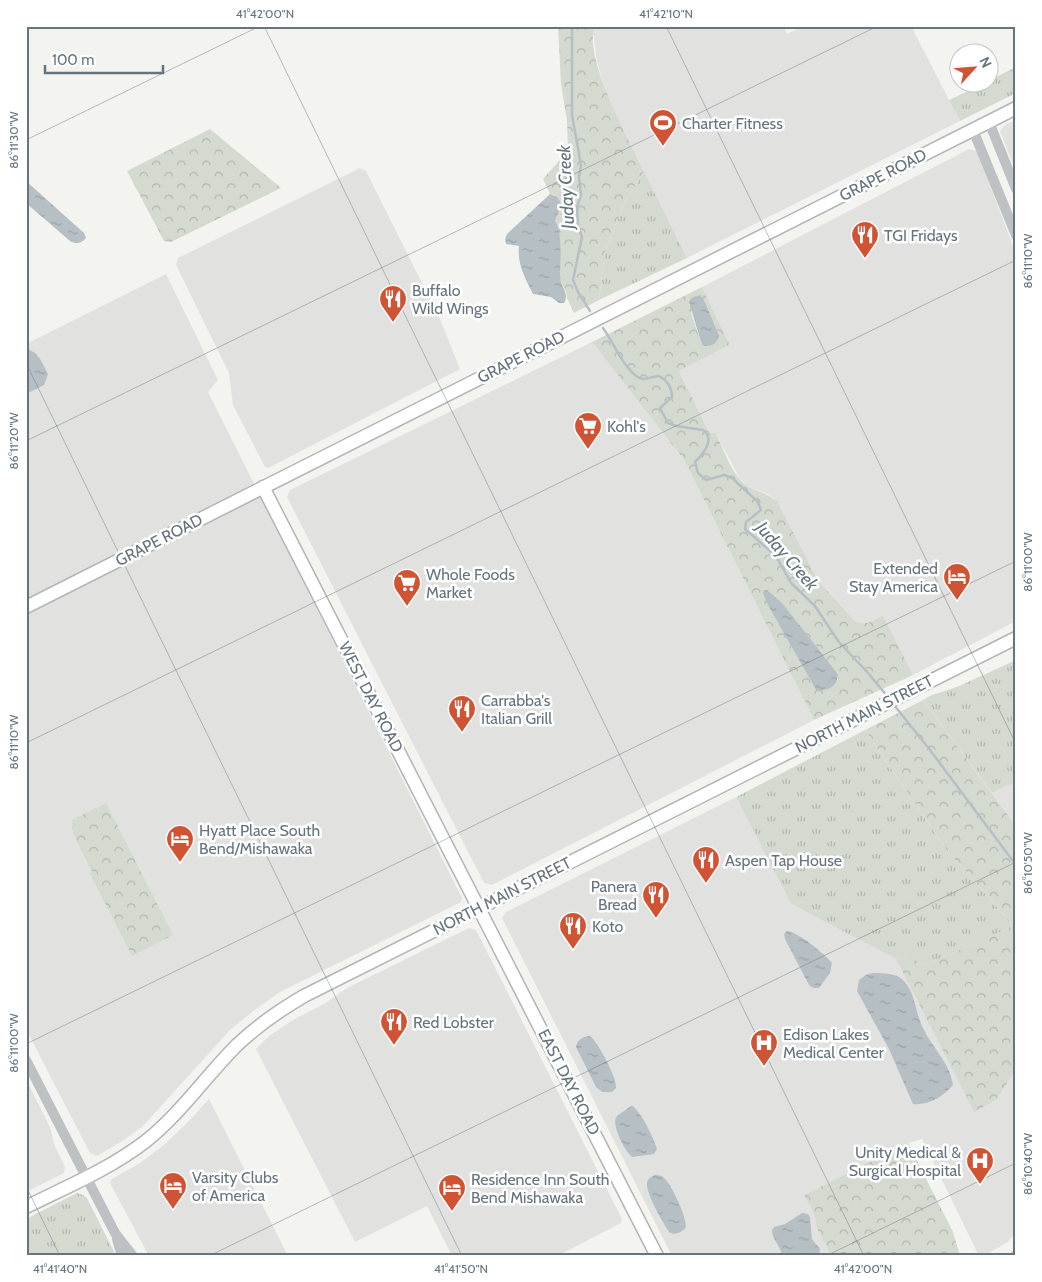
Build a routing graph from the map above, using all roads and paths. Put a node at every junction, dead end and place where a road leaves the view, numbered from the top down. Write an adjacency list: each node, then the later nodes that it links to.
1 (1016, 108): 2 (main road, GRAPE ROAD)
2 (989, 122): 3 (main road, GRAPE ROAD); 4 (street)
3 (974, 130): 5 (street); 6 (main road, GRAPE ROAD)
4 (1016, 189)
5 (1016, 235)
6 (263, 487): 7 (main road, GRAPE ROAD); 9 (main road, WEST DAY ROAD)
7 (26, 607)
8 (1016, 638): 9 (main road, NORTH MAIN STREET)
9 (480, 907): 11 (main road, NORTH MAIN STREET); 16 (main road, EAST DAY ROAD)
10 (26, 1060): 11 (street)
11 (86, 1177): 12 (main road, NORTH MAIN STREET); 13 (street)
12 (26, 1207)
13 (116, 1233): 14 (street); 15 (street)
14 (122, 1256)
15 (133, 1256)
16 (657, 1256)

